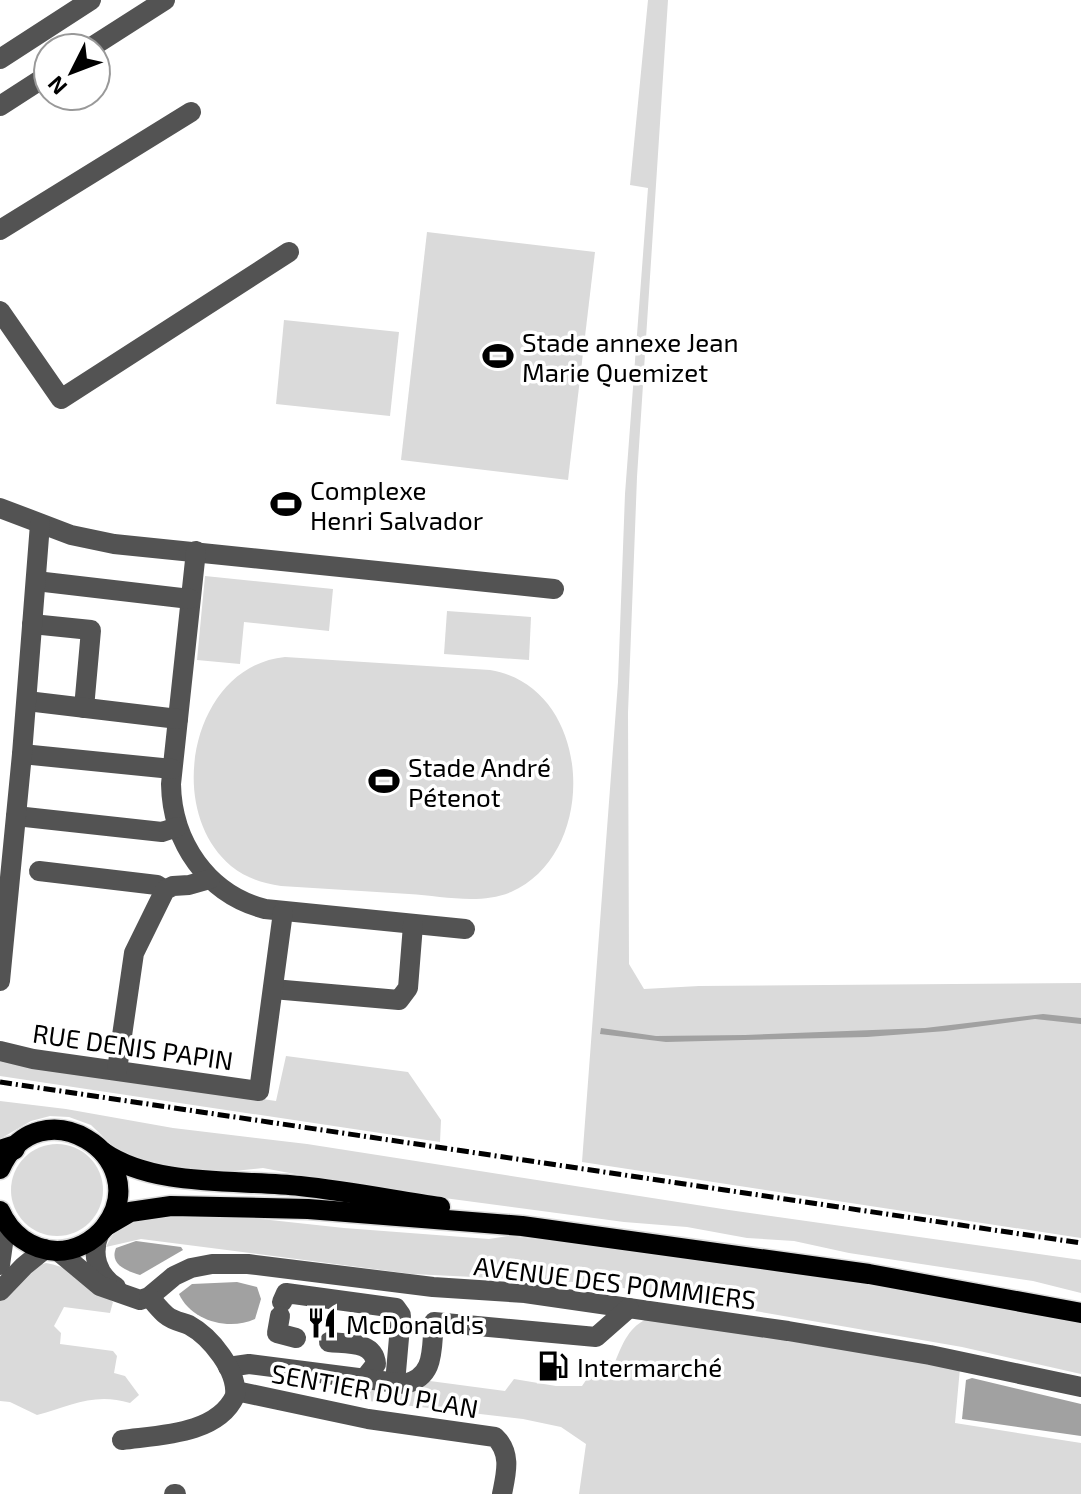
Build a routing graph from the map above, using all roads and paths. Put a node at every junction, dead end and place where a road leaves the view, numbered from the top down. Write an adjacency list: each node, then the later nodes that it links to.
1 (91, 0): 4 (street)
2 (165, 0): 3 (street)
3 (112, 34)
4 (0, 59)
5 (32, 85): 6 (street)
6 (0, 106)
7 (191, 112): 8 (street)
8 (0, 230)
9 (289, 252): 10 (street)
10 (0, 311)
11 (0, 508): 12 (street)
12 (40, 524): 13 (street); 14 (street)
13 (196, 551): 15 (street); 16 (street)
14 (36, 581): 16 (street); 17 (street)
15 (554, 589)
16 (190, 599): 20 (street)
17 (32, 624): 18 (street); 19 (street)
18 (27, 701): 19 (street); 21 (street)
19 (84, 708): 20 (street)
20 (178, 719): 22 (street)
21 (22, 754): 22 (street); 23 (street)
22 (172, 769): 24 (street)
23 (16, 816): 24 (street); 31 (street)
24 (177, 827): 26 (street)
25 (39, 871): 27 (street)
26 (210, 879): 27 (street); 28 (street)
27 (165, 890): 34 (street)
28 (283, 912): 29 (street); 32 (street)
29 (413, 925): 30 (street); 32 (street)
30 (465, 929)
31 (0, 981)
32 (273, 989): 34 (street, RUE DENIS PAPIN)
33 (0, 1051): 34 (street, RUE DENIS PAPIN)
34 (117, 1070)
35 (7, 1150): 36 (main road); 37 (main road)
36 (103, 1152): 39 (main road); 40 (main road)
37 (0, 1169)
38 (3, 1217): 41 (main road); 42 (street)
39 (522, 1226): 40 (main road); 47 (main road)
40 (102, 1230): 41 (main road); 45 (street)
41 (52, 1250): 44 (street); 45 (street)
42 (0, 1265)
43 (433, 1287): 45 (street, AVENUE DES POMMIERS); 46 (street, AVENUE DES POMMIERS); 48 (street)
44 (0, 1291)
45 (139, 1296): 49 (street)
46 (629, 1308): 48 (street); 52 (street, AVENUE DES POMMIERS)
47 (1081, 1313)
48 (434, 1322): 51 (street)
49 (228, 1367): 50 (street); 53 (street)
50 (365, 1378): 51 (street); 51 (street)
51 (395, 1383)
52 (1081, 1387)
53 (236, 1391): 54 (street); 55 (street, SENTIER DU PLAN)
54 (122, 1440)
55 (502, 1494)

